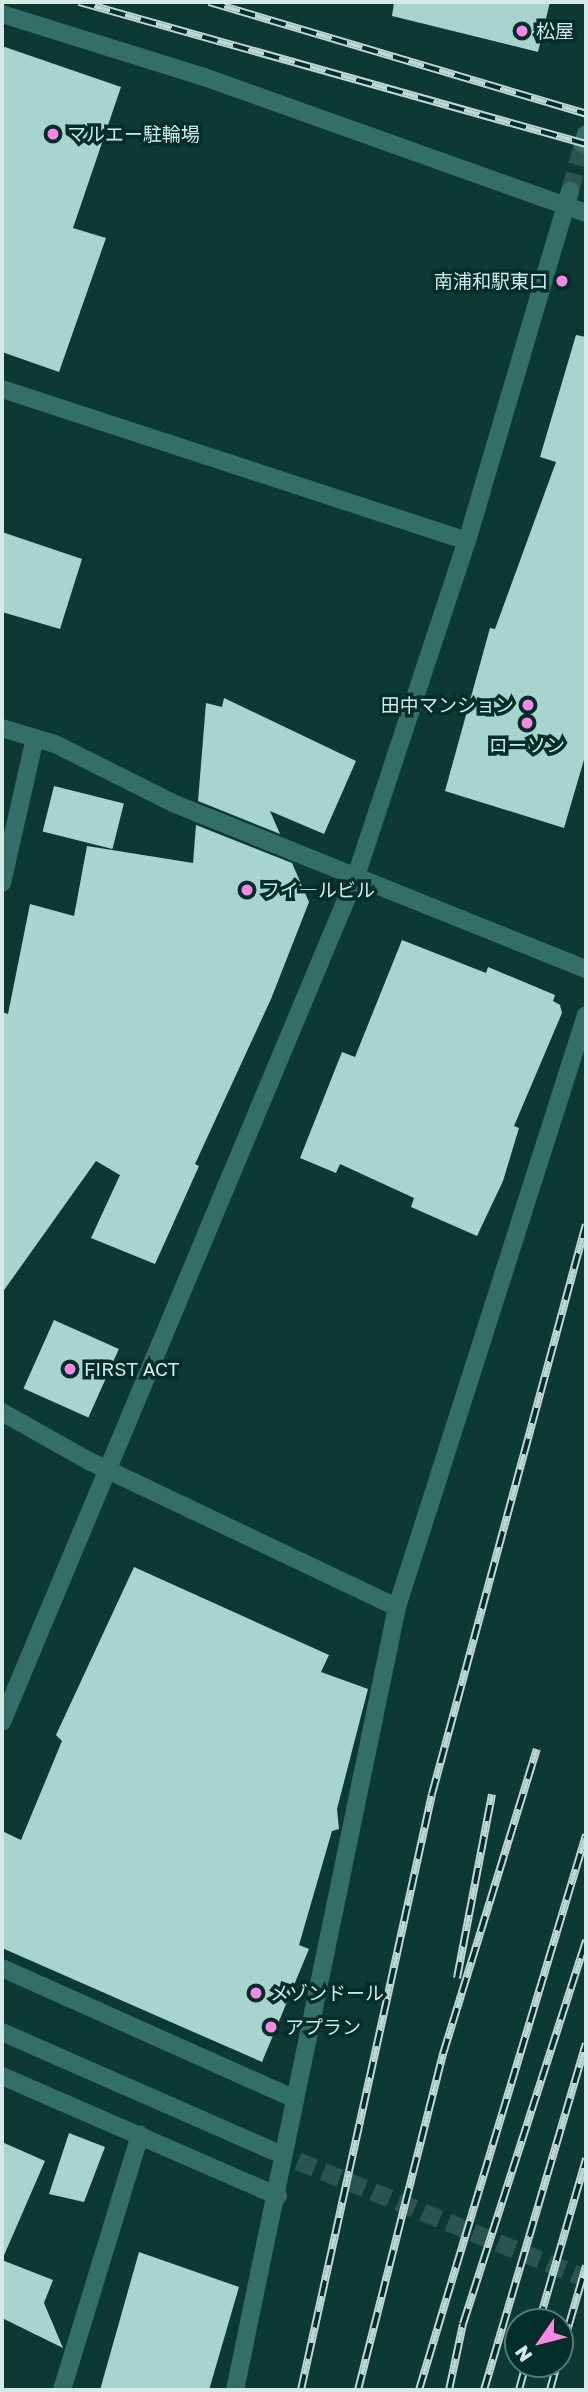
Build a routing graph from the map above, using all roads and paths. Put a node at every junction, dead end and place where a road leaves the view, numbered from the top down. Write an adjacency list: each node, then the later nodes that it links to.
1 (2, 14): 2 (street)
2 (568, 198): 3 (street); 5 (street)
3 (586, 213)
4 (2, 388): 5 (street)
5 (467, 541): 8 (street)
6 (2, 727): 7 (street)
7 (36, 738): 8 (street); 9 (street)
8 (356, 876): 10 (street); 13 (street)
9 (2, 883)
10 (586, 969)
11 (586, 1015): 14 (street)
12 (2, 1412): 13 (street)
13 (109, 1471): 14 (street); 15 (street)
14 (397, 1607): 19 (street)
15 (2, 1723)
16 (2, 1968): 19 (street)
17 (2, 2032): 21 (street)
18 (2, 2076): 20 (street)
19 (295, 2099): 22 (street)
20 (141, 2135): 22 (street); 23 (street)
21 (273, 2151)
22 (278, 2196): 24 (street)
23 (62, 2390)
24 (235, 2390)

